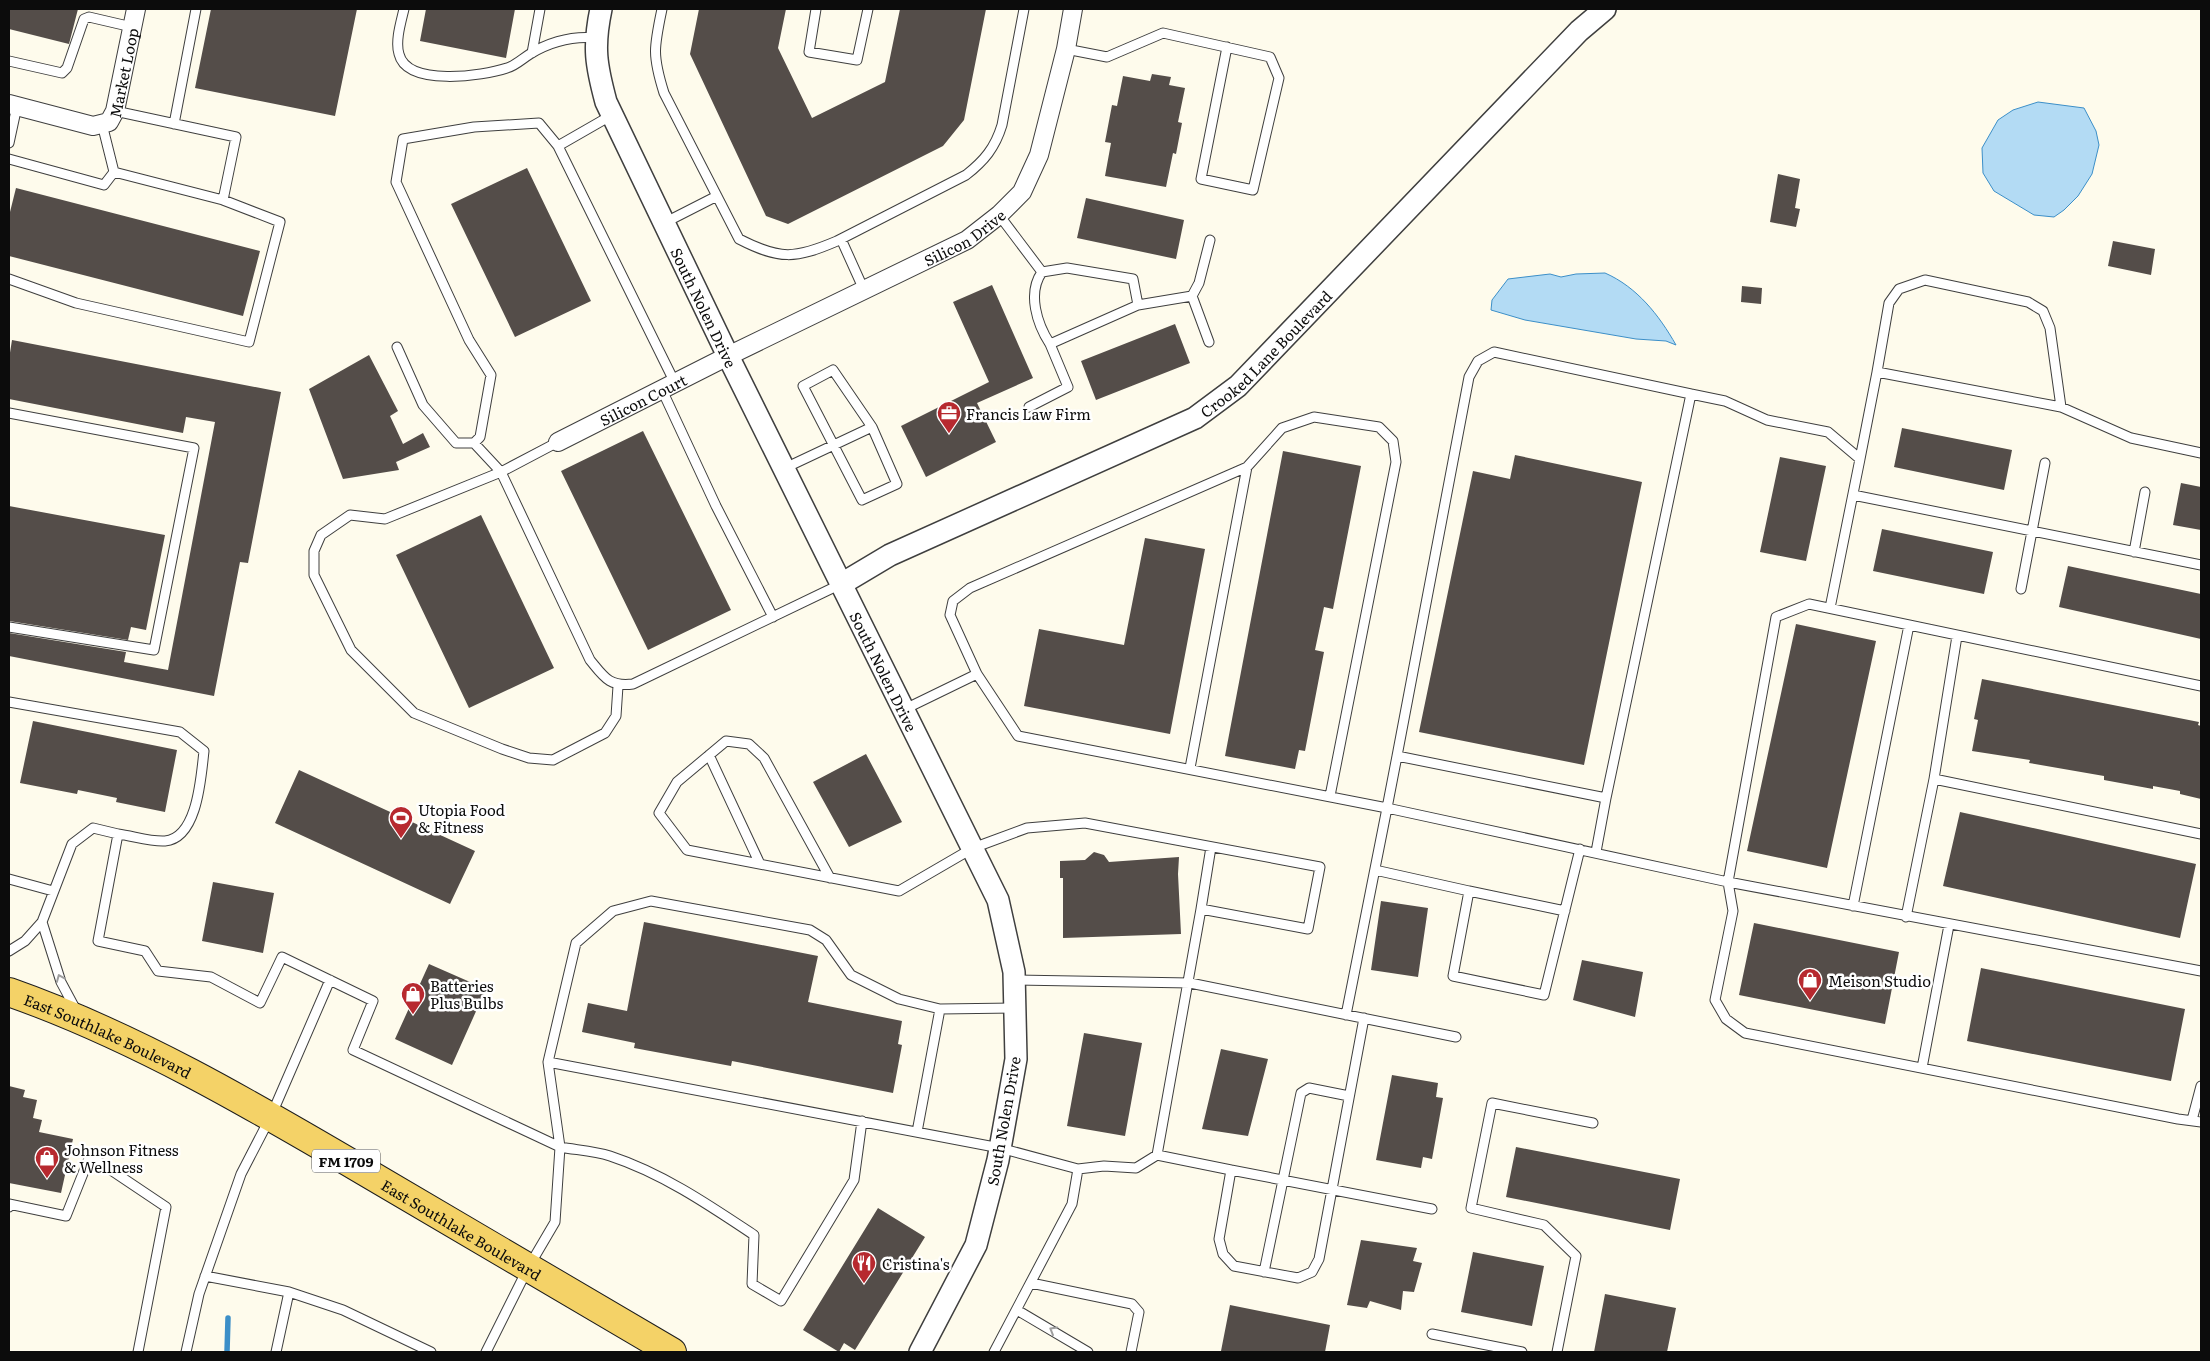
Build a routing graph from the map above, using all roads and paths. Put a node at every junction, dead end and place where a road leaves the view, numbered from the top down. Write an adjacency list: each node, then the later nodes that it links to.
1 (136, 9): 12 (street, Market Loop)
2 (196, 9): 22 (lane)
3 (404, 9): 16 (lane)
4 (540, 9): 16 (lane)
5 (601, 9): 13 (street, South Nolen Drive)
6 (662, 9): 27 (lane)
7 (816, 9): 8 (lane)
8 (868, 9)
9 (1024, 9): 31 (lane)
10 (1073, 9): 15 (street, Silicon Drive)
11 (1605, 9): 63 (street, Crooked Lane Boulevard)
12 (132, 27): 17 (lane); 19 (street, Market Loop)
13 (595, 38): 16 (lane); 20 (street, South Nolen Drive)
14 (1227, 47): 14 (lane); 15 (lane)
15 (1066, 49): 29 (street, Silicon Drive)
16 (532, 53)
17 (9, 61)
18 (13, 105): 21 (street, Market Loop); 23 (lane)
19 (115, 111): 21 (street, Market Loop); 22 (lane)
20 (612, 115): 24 (lane); 30 (street, South Nolen Drive)
21 (102, 124): 26 (lane)
22 (174, 124): 28 (lane)
23 (9, 143)
24 (558, 146): 43 (lane); 50 (lane)
25 (9, 159): 26 (lane)
26 (114, 172): 28 (lane)
27 (717, 196): 30 (lane); 31 (lane)
28 (223, 200): 34 (lane)
29 (999, 215): 33 (lane); 35 (street, Silicon Drive)
30 (664, 223): 41 (street, South Nolen Drive)
31 (841, 239): 35 (lane)
32 (1210, 240): 36 (lane)
33 (1042, 272): 37 (lane); 39 (lane)
34 (9, 279)
35 (864, 290): 41 (street, Silicon Drive)
36 (1192, 296): 37 (lane); 38 (lane)
37 (1138, 305): 39 (lane)
38 (1209, 342)
39 (1050, 344): 46 (lane)
40 (398, 347): 50 (lane)
41 (728, 356): 43 (street, Silicon Court); 56 (street, South Nolen Drive)
42 (1878, 372): 45 (lane); 45 (lane); 53 (lane)
43 (668, 386): 49 (street, Silicon Court); 66 (lane)
44 (1691, 394): 53 (lane); 76 (lane); 80 (lane)
45 (2061, 406): 52 (lane)
46 (1029, 407)
47 (9, 413): 68 (lane)
48 (872, 427): 51 (lane); 51 (lane); 51 (lane)
49 (558, 442): 57 (lane)
50 (474, 443): 57 (lane)
51 (834, 445): 56 (lane)
52 (2201, 454)
53 (1860, 459): 59 (lane)
54 (2045, 463): 60 (lane)
55 (1247, 467): 70 (lane); 77 (lane); 79 (lane)
56 (785, 468): 63 (street, South Nolen Drive)
57 (500, 472): 71 (lane); 71 (lane)
58 (2145, 492): 61 (lane)
59 (1853, 495): 60 (lane); 65 (lane)
60 (2031, 531): 61 (lane); 64 (lane)
61 (2134, 552): 62 (lane)
62 (2201, 565)
63 (843, 583): 66 (lane); 74 (street, South Nolen Drive)
64 (2021, 589)
65 (1830, 608): 67 (lane); 92 (lane)
66 (773, 617): 71 (lane)
67 (1909, 625): 69 (lane); 95 (lane)
68 (9, 627)
69 (1958, 636): 72 (lane); 78 (lane)
70 (977, 674): 74 (lane); 77 (lane)
71 (618, 686)
72 (2201, 686)
73 (9, 702): 82 (lane)
74 (904, 709): 85 (street, South Nolen Drive)
75 (709, 755): 88 (lane); 88 (lane); 90 (lane)
76 (1397, 756): 80 (lane); 81 (lane)
77 (1190, 768): 79 (lane)
78 (1934, 779): 83 (lane); 98 (lane)
79 (1330, 796): 81 (lane)
80 (1606, 798): 87 (lane)
81 (1387, 808): 86 (lane); 89 (lane)
82 (118, 834): 93 (lane); 103 (lane)
83 (2201, 834)
84 (1212, 847): 85 (lane); 96 (lane); 96 (lane)
85 (973, 848): 90 (lane); 104 (street, South Nolen Drive)
86 (1580, 849): 87 (lane); 97 (lane)
87 (1596, 852): 92 (lane)
88 (760, 864): 90 (lane)
89 (1375, 870): 94 (lane); 109 (lane)
90 (830, 878)
91 (9, 879): 93 (lane)
92 (1728, 882): 95 (lane); 114 (lane)
93 (53, 891): 99 (lane)
94 (1469, 891): 97 (lane); 97 (lane)
95 (1853, 906): 98 (lane)
96 (1201, 909): 105 (lane)
97 (1565, 910)
98 (1906, 917): 100 (lane)
99 (42, 922): 101 (lane); 111 (lane, one-way to 99)
100 (1949, 925): 102 (lane); 114 (lane)
101 (9, 951)
102 (2201, 972)
103 (330, 980): 117 (lane); 122 (lane)
104 (1014, 980): 105 (lane); 107 (street, South Nolen Drive)
105 (1190, 983): 109 (lane); 124 (lane)
106 (9, 992): 111 (main road, East Southlake Boulevard / FM 1709)
107 (1014, 1008): 108 (lane); 123 (street, South Nolen Drive)
108 (940, 1009): 113 (lane); 121 (lane)
109 (1346, 1015): 110 (lane)
110 (1364, 1018): 112 (lane); 116 (lane)
111 (81, 1021): 117 (main road, East Southlake Boulevard / FM 1709)
112 (1456, 1037)
113 (548, 1062): 118 (lane); 122 (lane)
114 (1922, 1068): 119 (lane)
115 (2201, 1086): 119 (lane)
116 (1350, 1096): 127 (lane); 128 (lane)
117 (270, 1116): 131 (main road, East Southlake Boulevard / FM 1709); 133 (lane)
118 (862, 1121): 121 (lane); 122 (lane)
119 (2196, 1121)
120 (1593, 1123): 149 (lane)
121 (917, 1132): 123 (lane)
122 (560, 1147): 131 (lane)
123 (1000, 1148): 125 (lane); 144 (street, South Nolen Drive)
124 (1157, 1154): 125 (lane); 126 (lane)
125 (1078, 1169): 134 (lane)
126 (1231, 1170): 127 (lane); 132 (lane)
127 (1281, 1179): 128 (lane); 132 (lane)
128 (1333, 1189): 130 (lane); 132 (lane)
129 (9, 1207): 138 (lane)
130 (1432, 1209)
131 (528, 1268): 142 (lane); 143 (main road, East Southlake Boulevard / FM 1709)
132 (1264, 1272)
133 (205, 1276): 135 (lane); 139 (lane)
134 (1031, 1283): 136 (lane); 147 (lane)
135 (289, 1292): 140 (lane); 141 (lane)
136 (1017, 1310): 145 (lane); 146 (lane, one-way to 136)
137 (1432, 1334): 148 (lane)
138 (138, 1352)
139 (186, 1352)
140 (276, 1352)
141 (431, 1352)
142 (486, 1352)
143 (672, 1352)
144 (920, 1352)
145 (994, 1352)
146 (1088, 1352)
147 (1131, 1352)
148 (1522, 1352)
149 (1557, 1352)

